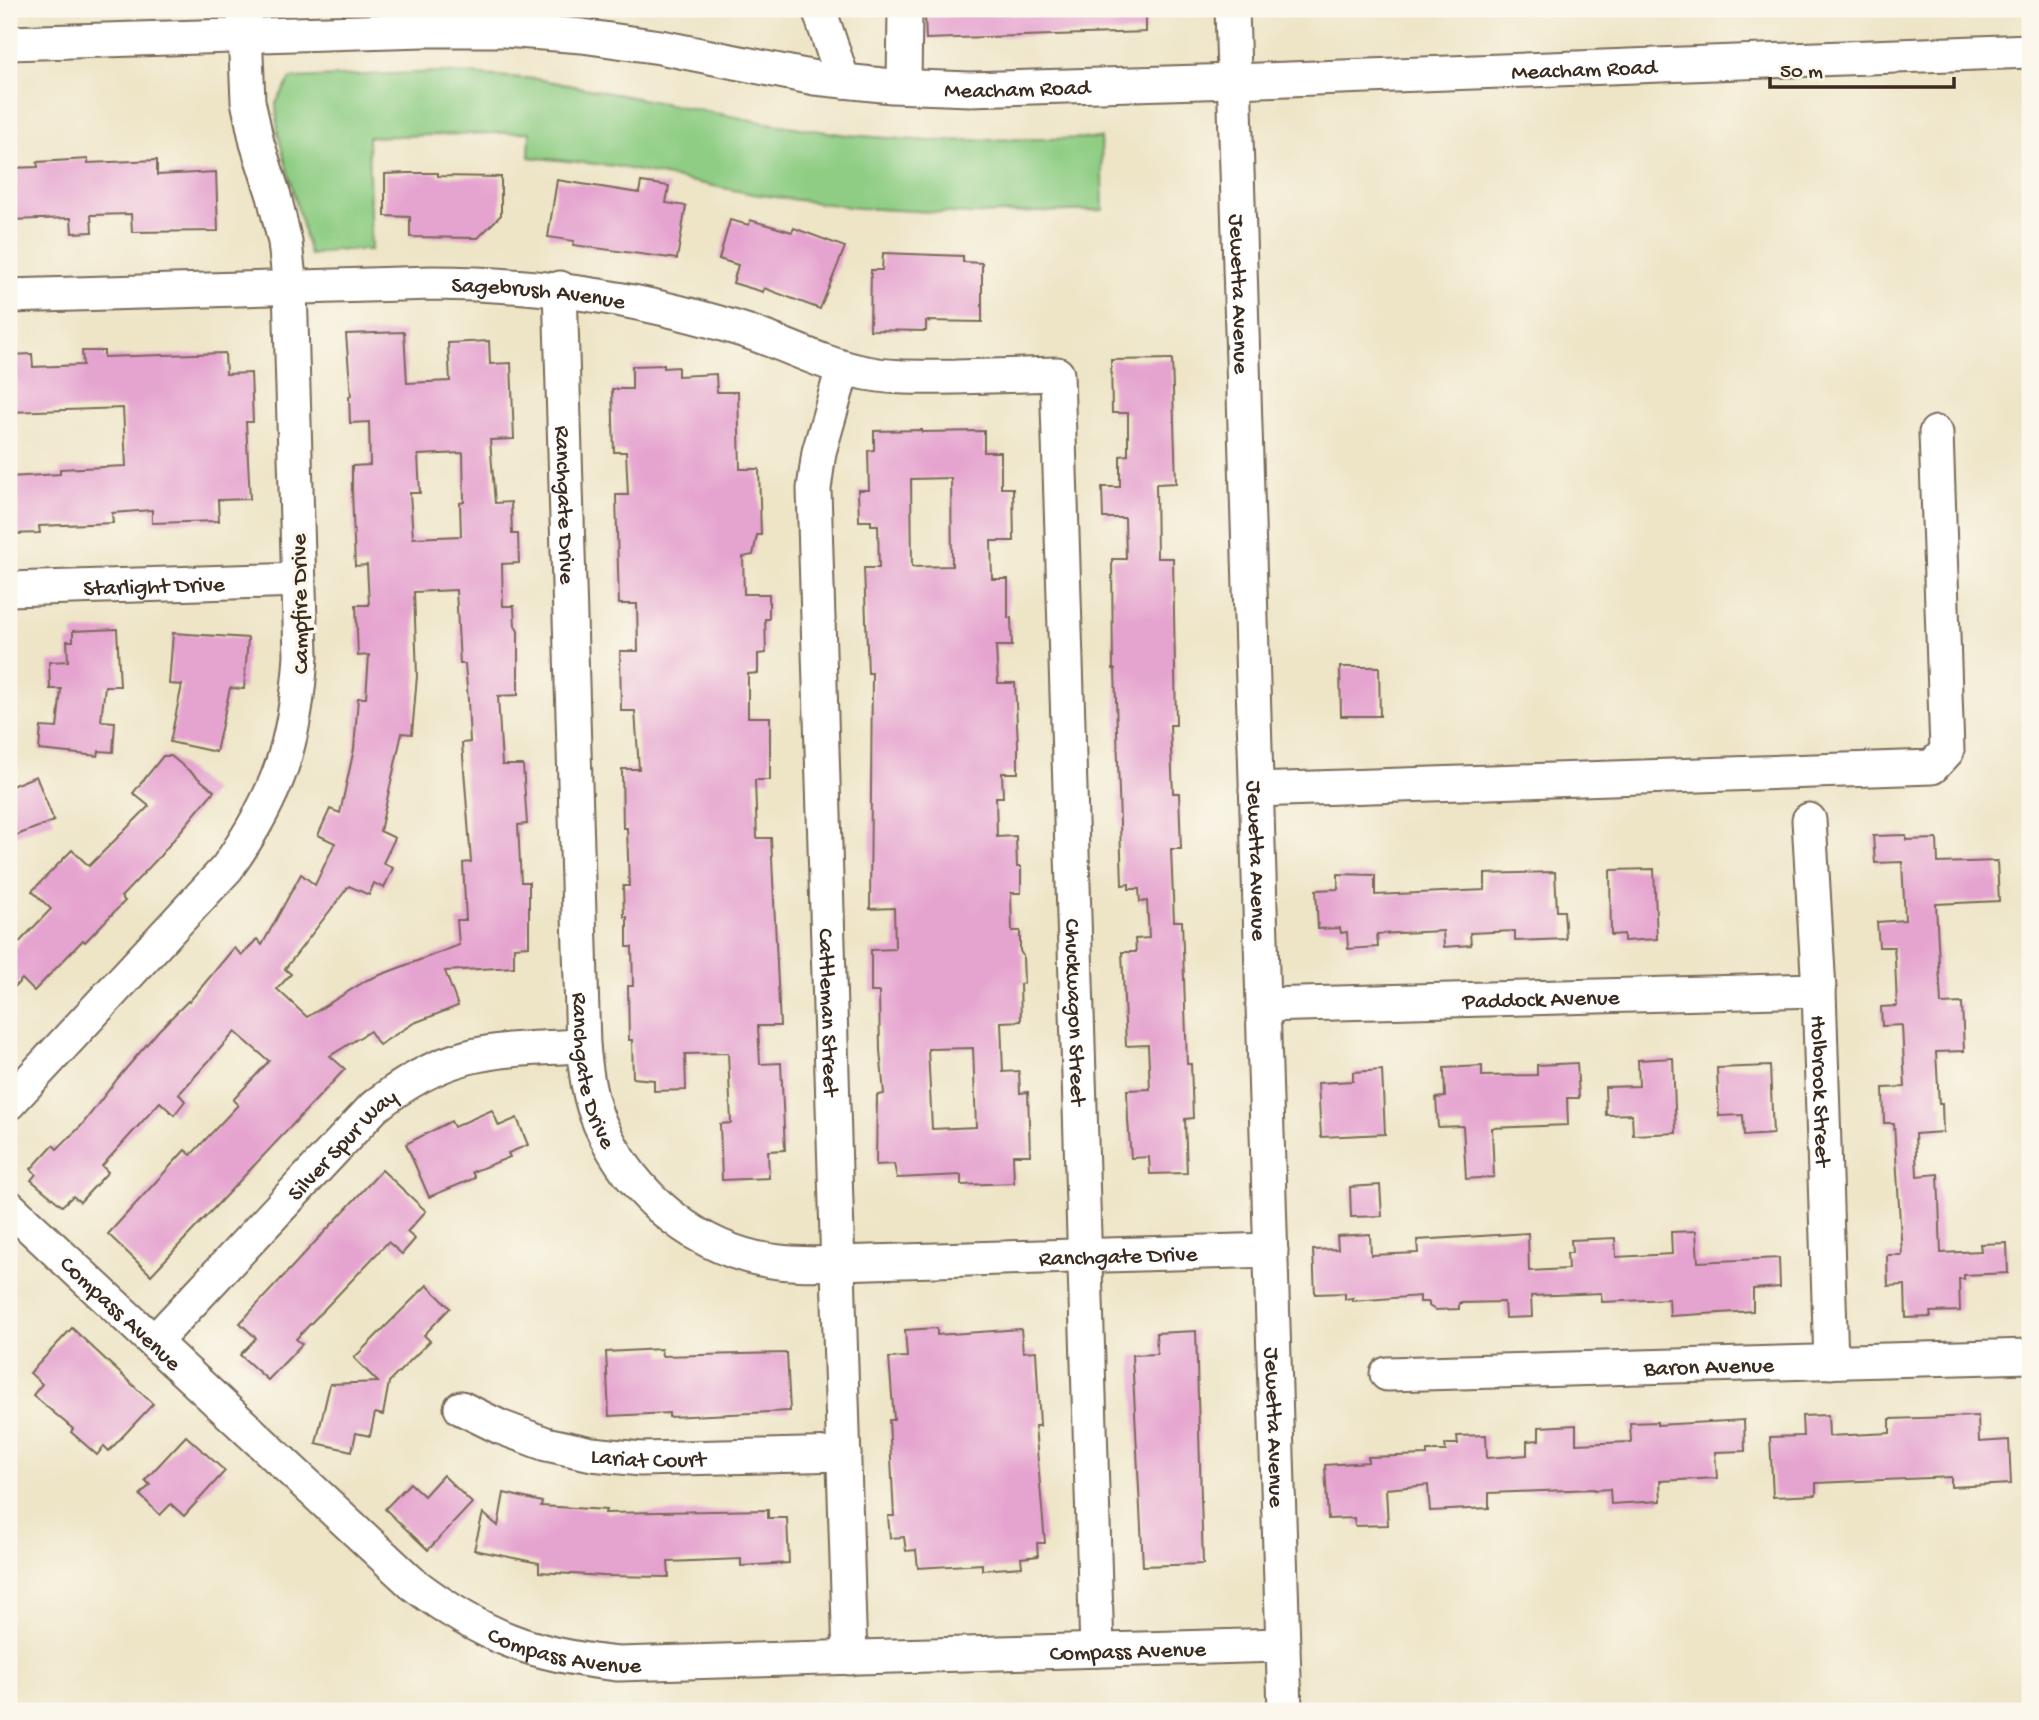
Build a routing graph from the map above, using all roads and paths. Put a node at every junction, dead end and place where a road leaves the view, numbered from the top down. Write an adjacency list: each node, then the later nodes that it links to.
1 (819, 9): 8 (street)
2 (905, 9): 10 (street)
3 (1232, 9): 9 (street, Jewetta Avenue)
4 (344, 20): 5 (street, Meacham Road); 8 (street, Meacham Road)
5 (245, 22): 6 (street, Meacham Road); 11 (street, Campfire Drive)
6 (9, 43)
7 (2030, 51): 9 (street, Meacham Road)
8 (843, 81): 10 (street, Meacham Road)
9 (1234, 81): 10 (street, Meacham Road); 19 (street, Jewetta Avenue)
10 (904, 86)
11 (290, 288): 12 (street, Sagebrush Avenue); 13 (street, Sagebrush Avenue); 17 (street, Campfire Drive)
12 (560, 288): 14 (street, Sagebrush Avenue); 23 (street, Ranchgate Drive)
13 (9, 296)
14 (843, 368): 15 (street, Sagebrush Avenue); 28 (street, Cattleman Street)
15 (1057, 374): 27 (street, Chuckwagon Street)
16 (1936, 433): 19 (street)
17 (299, 580): 18 (street, Starlight Drive); 24 (street, Campfire Drive)
18 (9, 589)
19 (1256, 790): 22 (street, Jewetta Avenue)
20 (1809, 820): 21 (street, Holbrook Street)
21 (1819, 990): 22 (street, Paddock Avenue); 31 (street, Holbrook Street)
22 (1263, 1005): 26 (street, Jewetta Avenue)
23 (583, 1046): 28 (street, Ranchgate Drive); 29 (street, Silver Spur Way)
24 (9, 1102)
25 (9, 1207): 29 (street, Compass Avenue)
26 (1270, 1250): 27 (street, Ranchgate Drive); 35 (street, Jewetta Avenue)
27 (1085, 1255): 28 (street, Ranchgate Drive); 36 (street, Chuckwagon Street)
28 (838, 1263): 34 (street, Cattleman Street)
29 (153, 1342): 37 (street, Compass Avenue)
30 (2030, 1356): 31 (street, Baron Avenue)
31 (1831, 1362): 32 (street, Baron Avenue)
32 (1387, 1374)
33 (461, 1408): 34 (street, Lariat Court)
34 (844, 1454): 37 (street, Cattleman Street)
35 (1283, 1645): 36 (street, Compass Avenue); 38 (street, Jewetta Avenue)
36 (1097, 1650): 37 (street, Compass Avenue)
37 (850, 1658)
38 (1285, 1711)

